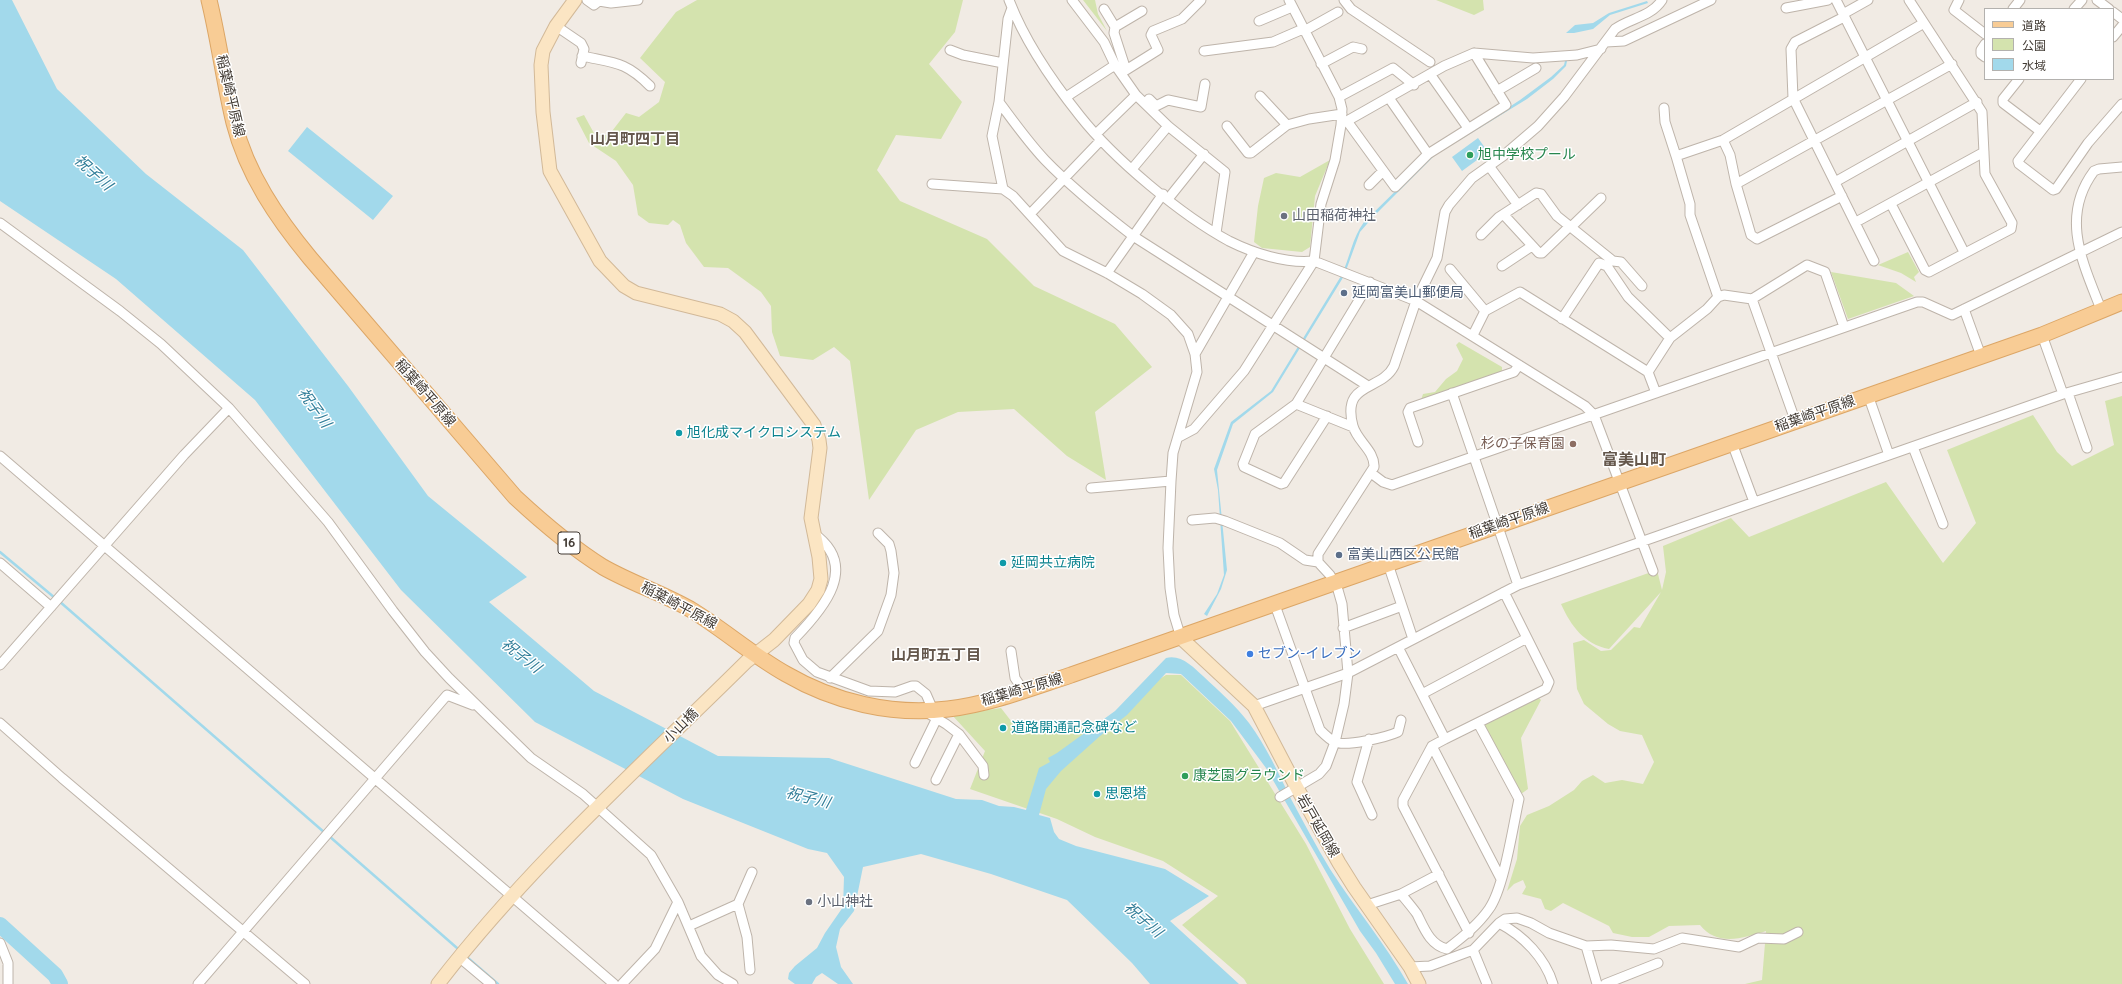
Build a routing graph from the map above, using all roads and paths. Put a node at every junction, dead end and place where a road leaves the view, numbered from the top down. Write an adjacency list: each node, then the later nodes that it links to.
1 (209, 0): 190 (main road, 稲葉崎平原線 / 16)
2 (575, 0): 32 (street, 小山橋)
3 (586, 0): 4 (street)
4 (638, 0)
5 (1072, 0): 38 (street)
6 (1201, 0): 53 (street)
7 (1344, 0): 47 (street)
8 (1662, 0): 39 (street)
9 (1711, 0): 39 (street)
10 (1828, 0): 20 (street)
11 (1836, 0): 28 (street)
12 (1868, 0): 28 (street)
13 (1909, 0): 31 (street)
14 (1959, 0): 36 (street)
15 (2020, 0): 21 (street)
16 (2082, 0): 22 (street)
17 (2097, 0): 23 (street)
18 (1011, 2): 48 (street); 63 (street)
19 (1291, 4): 30 (street); 35 (street)
20 (1786, 8)
21 (2014, 8)
22 (2075, 8)
23 (2108, 8)
24 (1104, 9): 34 (street)
25 (1142, 11): 34 (street)
26 (1338, 12): 35 (street)
27 (2114, 13): 29 (street)
28 (1843, 16): 46 (street); 66 (street)
29 (2122, 19)
30 (1259, 21)
31 (1924, 24): 46 (street); 50 (street)
32 (556, 26): 59 (street); 183 (street, 小山橋)
33 (2122, 26): 37 (street)
34 (1115, 27): 53 (street)
35 (1303, 30): 43 (street); 49 (street)
36 (1984, 33)
37 (2114, 36)
38 (1104, 42): 51 (street); 53 (street)
39 (1604, 45): 44 (street); 86 (street)
40 (1984, 46): 45 (street)
41 (1362, 49): 49 (street)
42 (950, 50): 48 (street)
43 (1204, 51)
44 (1474, 53): 54 (street); 60 (street)
45 (1984, 56)
46 (1865, 58): 66 (street); 67 (street)
47 (1430, 62)
48 (1003, 63): 68 (street)
49 (1320, 64): 64 (street)
50 (1952, 64): 67 (street); 69 (street)
51 (1115, 65): 61 (street); 63 (street)
52 (1536, 68): 60 (street)
53 (1126, 70): 57 (street)
54 (1430, 74): 58 (street); 76 (street)
55 (2016, 80): 77 (street)
56 (2079, 80): 77 (street)
57 (1205, 84)
58 (1414, 85): 64 (street); 65 (street)
59 (650, 86)
60 (1497, 91): 76 (street)
61 (1136, 95): 74 (street); 78 (street)
62 (1260, 96): 73 (street)
63 (1066, 97): 78 (street)
64 (1339, 97): 72 (street)
65 (1389, 98): 72 (street); 84 (street)
66 (1793, 98): 79 (street); 80 (street)
67 (1887, 100): 80 (street); 81 (street)
68 (999, 102): 90 (street); 96 (street)
69 (1977, 102): 81 (street); 82 (street)
70 (2122, 104): 77 (street)
71 (1664, 108): 85 (street)
72 (1343, 119): 73 (street); 89 (street); 115 (street)
73 (1287, 125): 75 (street)
74 (1168, 126): 83 (street); 88 (street)
75 (1227, 126)
76 (1468, 128): 84 (street)
77 (2040, 131)
78 (1098, 137): 88 (street); 90 (street)
79 (1723, 140): 85 (street); 94 (street)
80 (1814, 141): 91 (street); 94 (street)
81 (1908, 142): 91 (street); 92 (street)
82 (1984, 152): 92 (street); 113 (street)
83 (1204, 154): 98 (street); 108 (street)
84 (1428, 154): 89 (street)
85 (1676, 156): 122 (street)
86 (1489, 166): 101 (street); 125 (street)
87 (2122, 168): 114 (street)
88 (1132, 169): 98 (street)
89 (1383, 171): 95 (street)
90 (1064, 179): 102 (street); 109 (street)
91 (1835, 182): 97 (street)
92 (1929, 183): 100 (street); 113 (street)
93 (932, 184): 96 (street)
94 (1736, 184): 97 (street)
95 (1369, 185)
96 (1003, 189): 102 (street)
97 (1842, 196): 104 (street)
98 (1165, 197): 108 (street); 109 (street)
99 (1601, 198): 106 (street)
100 (1891, 204): 104 (street); 113 (street)
101 (1518, 205): 103 (street); 106 (street)
102 (1030, 214): 119 (street)
103 (1504, 215): 110 (street); 111 (street)
104 (1856, 222): 116 (street)
105 (0, 223): 149 (street)
106 (1571, 227): 111 (street); 121 (street)
107 (2122, 232): 114 (street)
108 (1216, 233): 112 (street)
109 (1133, 236): 119 (street); 123 (street)
110 (1482, 236)
111 (1532, 246): 117 (street)
112 (1254, 252): 115 (street); 123 (street)
113 (1964, 252)
114 (2079, 253): 127 (street); 129 (street)
115 (1314, 261): 120 (street); 131 (street)
116 (1874, 261)
117 (1502, 266)
118 (1450, 269): 128 (street)
119 (1107, 273): 137 (street)
120 (1370, 282): 125 (street); 139 (street)
121 (1642, 286)
122 (1718, 297): 124 (street); 135 (street)
123 (1228, 298): 131 (street); 137 (street)
124 (1752, 299): 132 (street); 136 (street)
125 (1416, 301): 133 (street); 143 (street)
126 (2122, 302): 129 (main road, 稲葉崎平原線 / 16)
127 (1964, 309): 132 (street); 138 (street)
128 (1485, 311): 130 (street); 133 (street)
129 (2102, 312): 134 (main road, 稲葉崎平原線 / 16)
130 (1562, 319): 135 (street); 141 (street)
131 (1272, 325): 139 (street); 154 (street)
132 (1844, 327): 136 (street)
133 (1473, 335): 140 (street)
134 (2042, 335): 138 (main road, 稲葉崎平原線 / 16); 146 (street)
135 (1670, 338): 141 (street)
136 (1771, 353): 145 (street); 152 (street)
137 (1196, 354): 154 (street)
138 (1981, 356): 147 (main road, 稲葉崎平原線 / 16)
139 (1324, 359): 143 (street); 148 (street)
140 (1519, 364): 144 (street); 150 (street)
141 (1648, 372): 145 (street)
142 (2122, 377): 146 (street)
143 (1368, 386): 153 (street)
144 (1452, 393): 155 (street); 161 (street)
145 (1656, 393): 150 (street)
146 (2065, 394): 157 (street); 158 (street)
147 (1868, 395): 152 (main road, 稲葉崎平原線 / 16); 159 (street)
148 (1296, 404): 151 (street); 151 (street)
149 (229, 408): 172 (street); 197 (street)
150 (1594, 415): 161 (street); 164 (street)
151 (1327, 416): 153 (street)
152 (1795, 420): 156 (main road, 稲葉崎平原線 / 16)
153 (1354, 427): 162 (street)
154 (1179, 437): 163 (street)
155 (1418, 442)
156 (1732, 443): 164 (main road, 稲葉崎平原線 / 16); 166 (street)
157 (1913, 447): 159 (street); 168 (street)
158 (2087, 448)
159 (1890, 455): 166 (street)
160 (0, 456): 172 (street)
161 (1474, 456): 162 (street); 169 (street)
162 (1371, 473): 173 (street)
163 (1171, 481): 165 (street); 185 (street)
164 (1621, 482): 169 (main road, 稲葉崎平原線 / 16); 171 (street)
165 (1091, 488)
166 (1754, 502): 171 (street)
167 (1192, 520): 173 (street)
168 (1943, 524)
169 (1498, 525): 175 (main road, 稲葉崎平原線 / 16); 178 (street)
170 (878, 533): 193 (street)
171 (1641, 541): 176 (street); 178 (street)
172 (105, 547): 181 (street); 210 (street)
173 (1318, 562): 177 (street)
174 (0, 563): 181 (street)
175 (1388, 564): 177 (main road, 稲葉崎平原線 / 16); 182 (street)
176 (1653, 571)
177 (1334, 583): 180 (main road, 稲葉崎平原線 / 16); 184 (street)
178 (1518, 585): 179 (street)
179 (1504, 592): 186 (street); 187 (street)
180 (1275, 605): 185 (main road, 稲葉崎平原線 / 16); 194 (street)
181 (52, 606): 191 (street)
182 (1402, 606): 184 (street); 187 (street)
183 (814, 609): 190 (street, 小山橋); 193 (street)
184 (1343, 628): 192 (street)
185 (1181, 638): 195 (main road, 稲葉崎平原線 / 16); 198 (street, 岩戸延岡線)
186 (1527, 638): 196 (street); 202 (street)
187 (1414, 639): 188 (street)
188 (1398, 647): 192 (street); 196 (street)
189 (1011, 651): 195 (street)
190 (752, 658): 199 (main road, 稲葉崎平原線 / 16); 214 (street, 小山橋)
191 (0, 665)
192 (1348, 673): 194 (street); 206 (street)
193 (830, 678): 199 (street)
194 (1305, 688): 198 (street); 206 (street)
195 (1023, 690): 199 (main road, 稲葉崎平原線 / 16)
196 (1422, 694): 205 (street)
197 (475, 706): 210 (street); 214 (street)
198 (1254, 706): 212 (street, 岩戸延岡線)
199 (931, 713): 203 (street); 208 (street)
200 (1401, 720): 204 (street)
201 (0, 723): 226 (street)
202 (1478, 723): 205 (street); 218 (street)
203 (959, 734): 209 (street); 211 (street)
204 (1369, 739): 206 (street); 215 (street)
205 (1445, 739): 207 (street)
206 (1335, 742): 212 (street)
207 (1432, 746): 217 (street); 218 (street)
208 (915, 763)
209 (984, 775)
210 (374, 779): 220 (street); 226 (street)
211 (936, 780)
212 (1297, 788): 213 (street); 223 (street, 岩戸延岡線)
213 (1280, 797)
214 (599, 807): 220 (street, 小山橋); 221 (street)
215 (1372, 814)
216 (752, 872): 222 (street)
217 (1439, 874): 219 (street); 228 (street)
218 (1501, 879): 228 (street)
219 (1401, 894): 223 (street); 228 (street)
220 (512, 897): 232 (street, 小山橋); 241 (street)
221 (678, 902): 225 (street); 242 (street)
222 (738, 904): 225 (street); 235 (street)
223 (1367, 905): 234 (street, 岩戸延岡線)
224 (1499, 923): 230 (street); 231 (street); 246 (street)
225 (689, 926): 243 (street)
226 (245, 932): 237 (street); 238 (street)
227 (1798, 932): 230 (street)
228 (1469, 933)
229 (0, 943): 236 (street)
230 (1586, 946): 247 (street)
231 (1473, 950): 234 (street); 245 (street)
232 (459, 957): 239 (street, 小山橋); 240 (street)
233 (1658, 963): 248 (street)
234 (1410, 967): 244 (street, 岩戸延岡線)
235 (750, 970)
236 (8, 984)
237 (198, 984)
238 (305, 984)
239 (438, 984)
240 (491, 984)
241 (614, 984)
242 (622, 984)
243 (733, 984)
244 (1419, 984)
245 (1487, 984)
246 (1553, 984)
247 (1597, 984)
248 (1606, 984)

